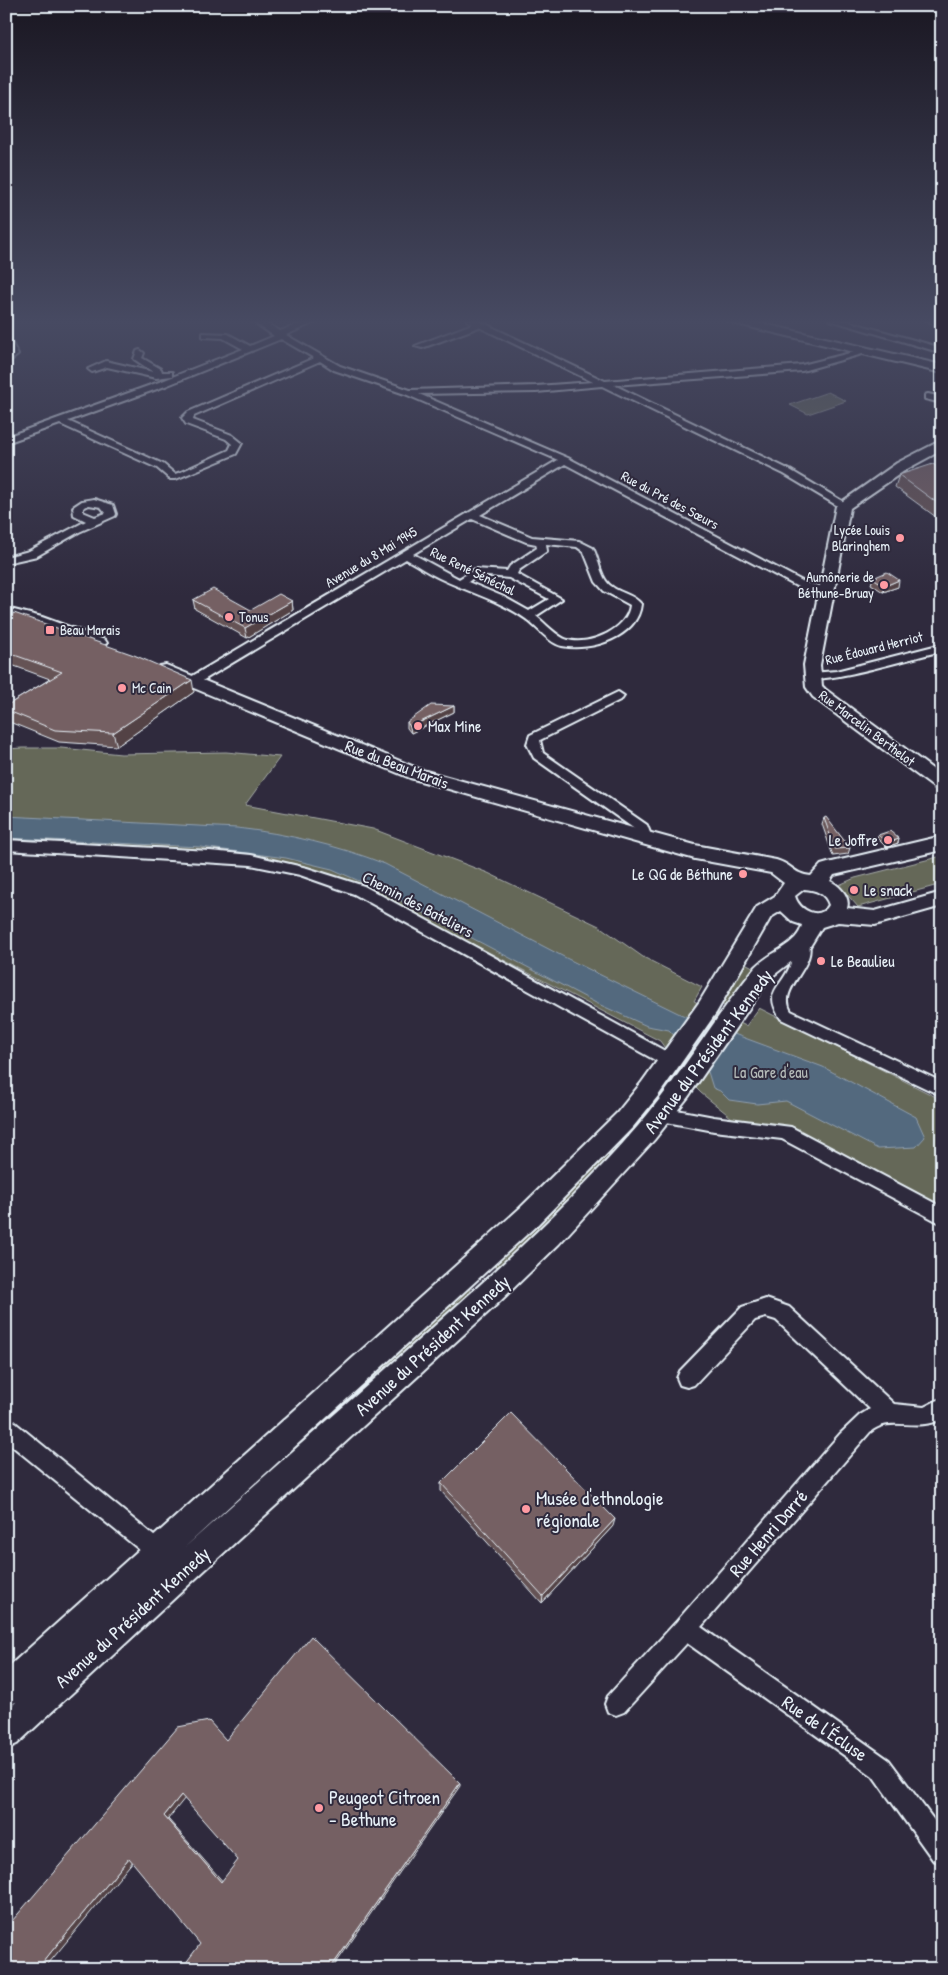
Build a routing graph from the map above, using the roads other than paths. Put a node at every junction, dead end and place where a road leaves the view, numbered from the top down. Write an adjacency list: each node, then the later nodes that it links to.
1 (85, 412): 5 (street)
2 (195, 412): 5 (street)
3 (455, 412): 8 (street, Rue du Pré des Sœurs)
4 (665, 412): 9 (street)
5 (61, 421): 6 (street)
6 (6, 440)
7 (942, 444): 9 (main road)
8 (565, 460): 10 (street, Avenue du 8 Mai 1945); 17 (street, Rue du Pré des Sœurs)
9 (843, 506): 17 (main road, Rue Marcelin Berthelot)
10 (471, 515): 12 (street, Rue René Sénéchal); 13 (street, Avenue du 8 Mai 1945)
11 (95, 521): 14 (street)
12 (540, 542): 15 (street, Rue René Sénéchal); 19 (street, Rue René Sénéchal)
13 (405, 554): 16 (street, Rue René Sénéchal); 24 (street, Avenue du 8 Mai 1945)
14 (6, 560)
15 (511, 575): 16 (street); 19 (street, Rue René Sénéchal)
16 (460, 583): 19 (street, Rue René Sénéchal)
17 (827, 590): 23 (main road, Rue Marcelin Berthelot)
18 (6, 613): 21 (main road)
19 (528, 616)
20 (942, 647): 23 (street, Rue Édouard Herriot)
21 (118, 650)
22 (152, 664): 24 (main road, Rue du Beau Marais)
23 (812, 677): 26 (main road, Rue Marcelin Berthelot)
24 (193, 681): 27 (main road, Rue du Beau Marais)
25 (618, 696): 27 (street)
26 (942, 784)
27 (644, 838): 30 (main road, Rue du Beau Marais)
28 (942, 843): 31 (main road)
29 (6, 845): 37 (street, Chemin des Bateliers)
30 (776, 867): 31 (main road, Rue du Beau Marais); 32 (main road)
31 (822, 877): 32 (main road); 34 (main road)
32 (790, 892): 35 (main road); 37 (main road, Avenue du Président Kennedy)
33 (942, 899): 34 (main road)
34 (834, 914): 35 (main road)
35 (813, 920): 36 (main road, Avenue du Président Kennedy)
36 (802, 943): 38 (street); 39 (main road, Avenue du Président Kennedy)
37 (673, 1056): 45 (main road, Avenue du Président Kennedy)
38 (938, 1087)
39 (661, 1114): 40 (street); 46 (main road, Avenue du Président Kennedy)
40 (942, 1216)
41 (687, 1378): 43 (street)
42 (942, 1408): 43 (street)
43 (889, 1413): 47 (street, Rue Henri Darré)
44 (6, 1428): 45 (street)
45 (158, 1552): 46 (main road); 48 (main road, Avenue du Président Kennedy)
46 (184, 1569): 50 (main road, Avenue du Président Kennedy)
47 (685, 1629): 49 (street, Rue Henri Darré); 51 (street, Rue de l'Écluse)
48 (6, 1690)
49 (616, 1704)
50 (6, 1733)
51 (942, 1851)

